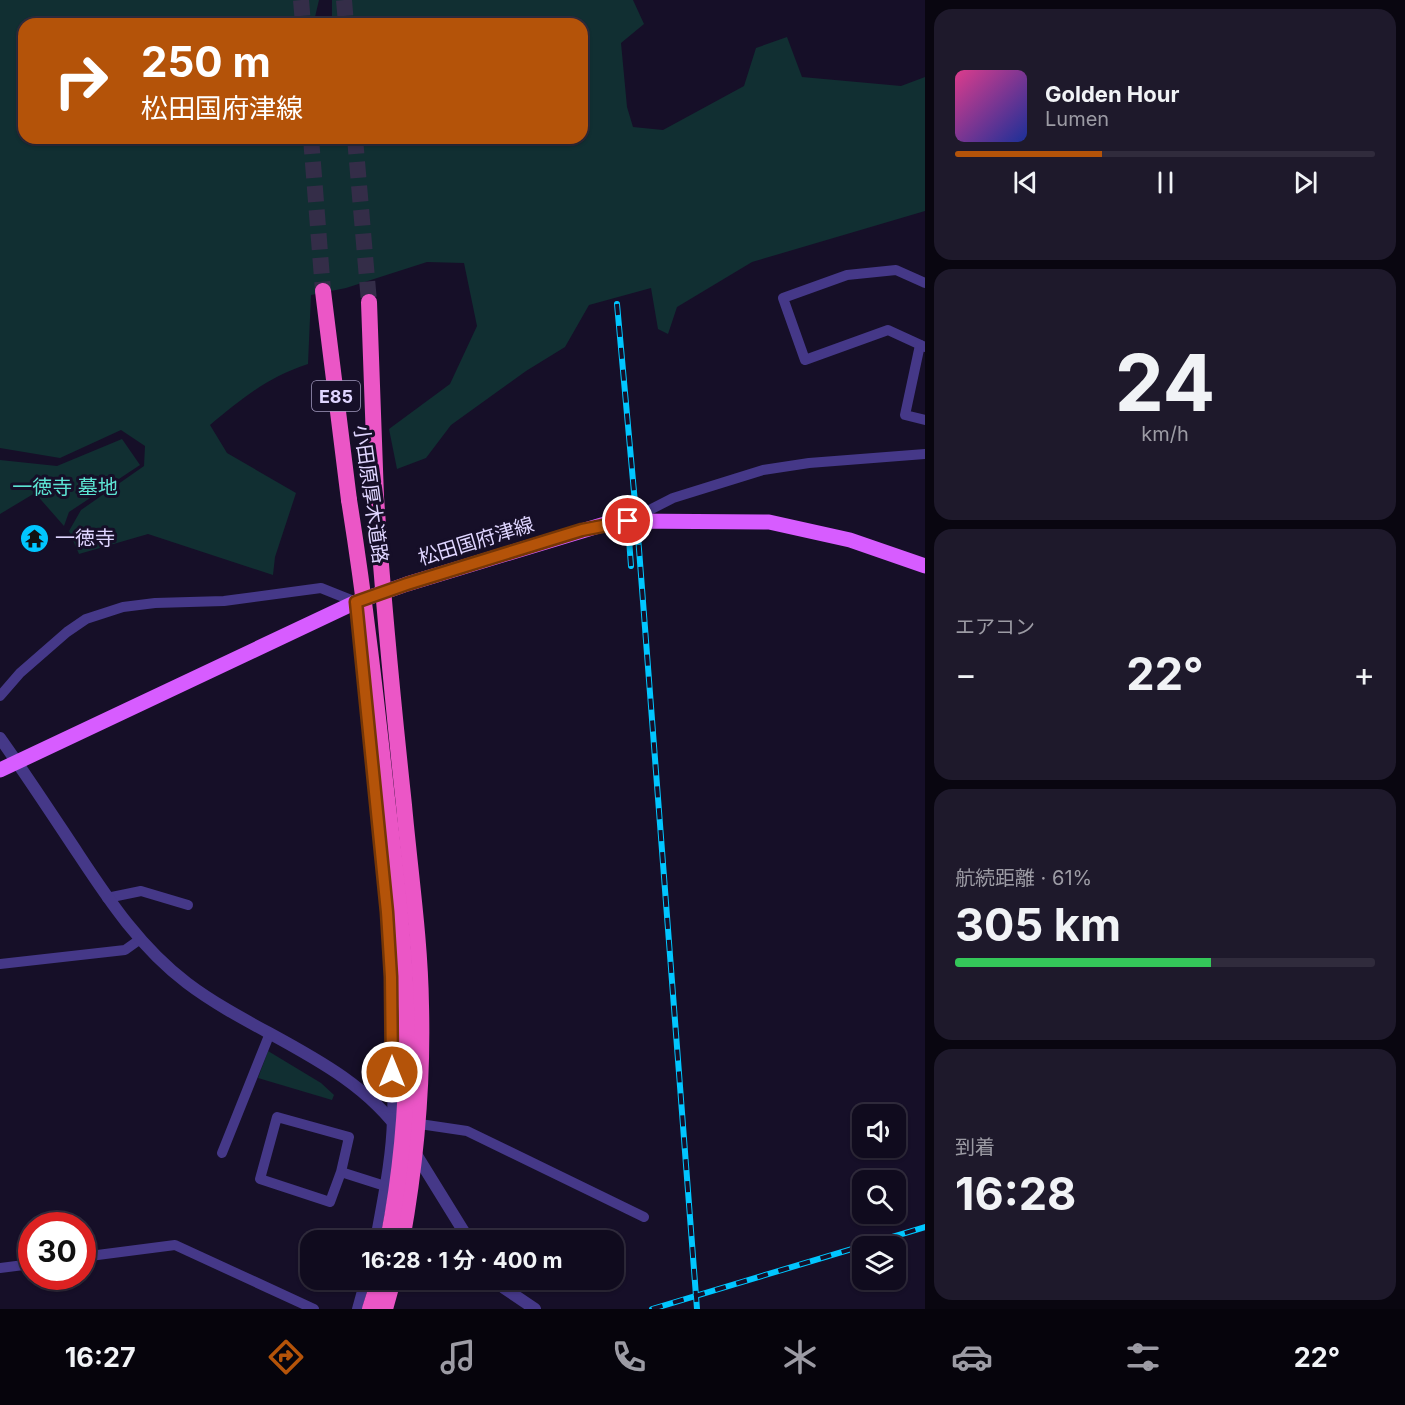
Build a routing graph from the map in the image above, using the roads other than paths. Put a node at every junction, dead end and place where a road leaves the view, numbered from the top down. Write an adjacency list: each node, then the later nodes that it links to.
1 (925, 283): 4 (street)
2 (323, 291): 25 (highway, 小田原厚木道路 / E85, bridge)
3 (369, 302): 26 (highway, 小田原厚木道路 / E85, bridge)
4 (922, 346): 5 (street)
5 (925, 420)
6 (925, 454): 7 (street)
7 (628, 521): 8 (main road, 松田国府津線); 9 (main road, 松田国府津線)
8 (925, 566)
9 (356, 602): 10 (street); 12 (main road, 松田国府津線); 19 (street)
10 (0, 696)
11 (0, 738): 12 (street)
12 (17, 762): 13 (main road, 松田国府津線); 14 (street)
13 (0, 770)
14 (107, 898): 15 (street); 16 (street)
15 (188, 905)
16 (139, 940): 17 (street); 18 (street)
17 (0, 964)
18 (270, 1033): 19 (street); 20 (street)
19 (392, 1120): 22 (street); 23 (street); 27 (street)
20 (222, 1153)
21 (341, 1172): 21 (street); 22 (street)
22 (385, 1186): 24 (street)
23 (644, 1217)
24 (377, 1230)
25 (390, 1230)
26 (404, 1230)
27 (463, 1230)
28 (96, 1255): 35 (street)
29 (18, 1266): 30 (street)
30 (0, 1268)
31 (362, 1290): 36 (street)
32 (376, 1290): 37 (highway)
33 (390, 1290): 38 (highway)
34 (507, 1290): 39 (street)
35 (314, 1309)
36 (357, 1309)
37 (370, 1309)
38 (385, 1309)
39 (535, 1309)

